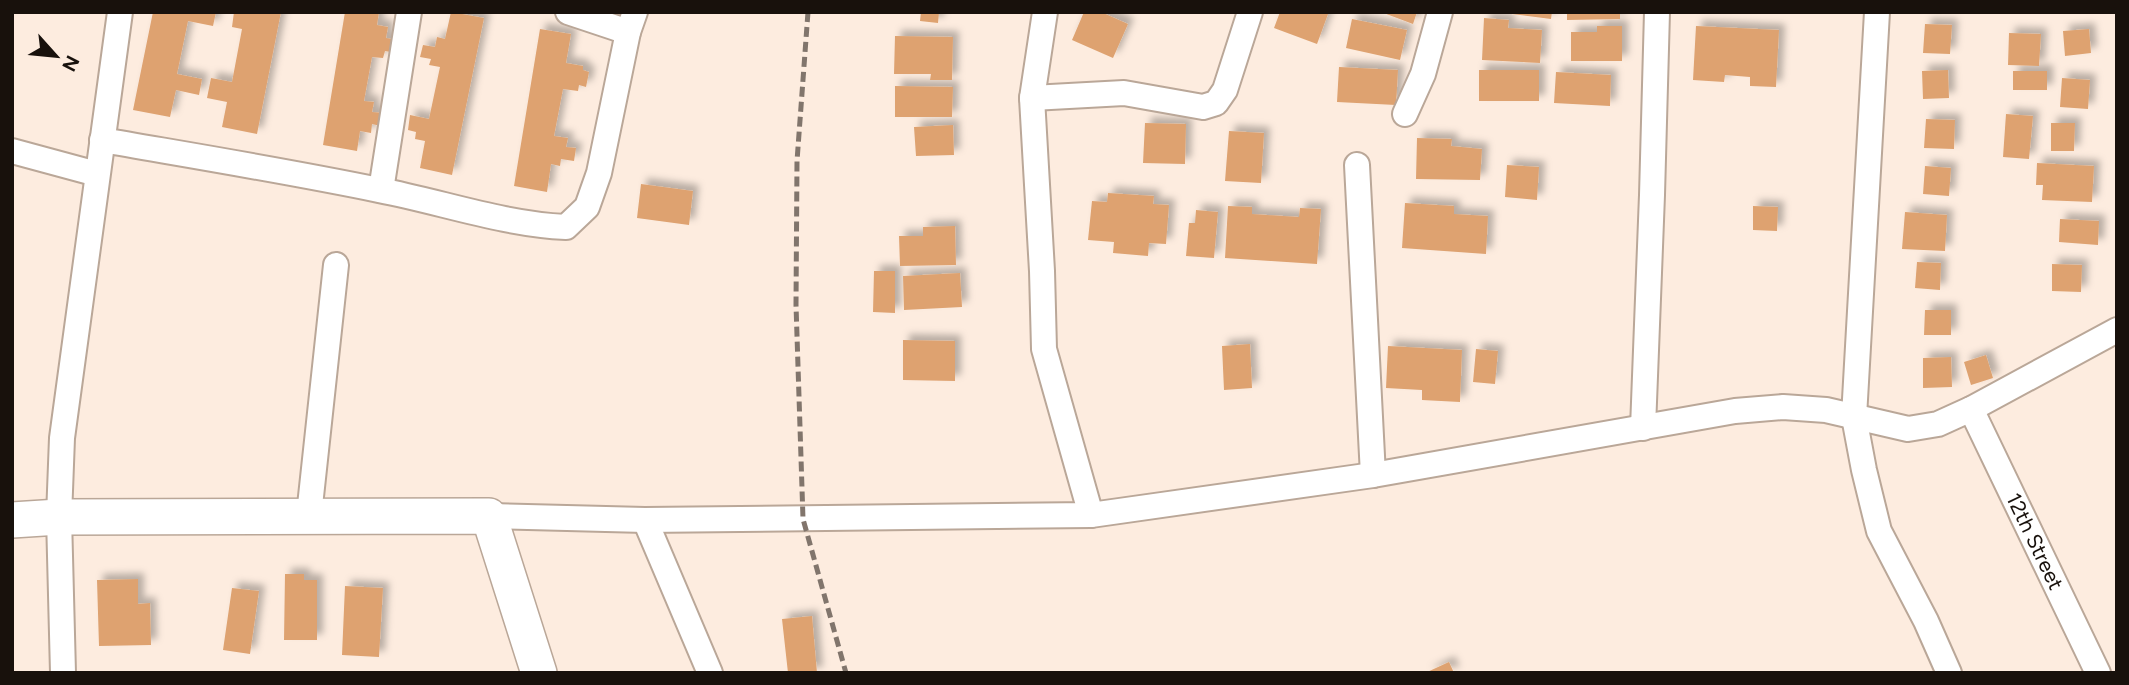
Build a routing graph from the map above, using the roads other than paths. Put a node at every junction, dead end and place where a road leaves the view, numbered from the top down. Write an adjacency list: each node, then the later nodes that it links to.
1 (120, 12): 12 (street)
2 (408, 12): 16 (street)
3 (568, 12): 9 (street)
4 (1045, 12): 10 (street)
5 (1250, 12): 10 (street)
6 (1440, 12): 11 (street)
7 (1657, 12): 21 (street)
8 (1877, 12): 20 (street)
9 (632, 22): 16 (street)
10 (1032, 98): 23 (street)
11 (1405, 114)
12 (102, 139): 15 (street); 16 (street)
13 (12, 151): 15 (street)
14 (1357, 165): 22 (street)
15 (97, 174): 26 (street)
16 (381, 190)
17 (336, 265): 24 (street)
18 (2117, 330): 19 (street)
19 (1971, 409): 20 (street); 33 (street, 12th Street)
20 (1854, 417): 21 (street); 32 (street)
21 (1643, 428): 22 (street)
22 (1373, 475): 23 (street)
23 (1091, 514): 28 (street)
24 (309, 515): 25 (street); 26 (street)
25 (489, 516): 28 (street); 30 (street)
26 (59, 517): 27 (street); 29 (street)
27 (12, 520)
28 (645, 520): 31 (street)
29 (63, 673)
30 (539, 673)
31 (710, 673)
32 (1949, 673)
33 (2098, 673)

